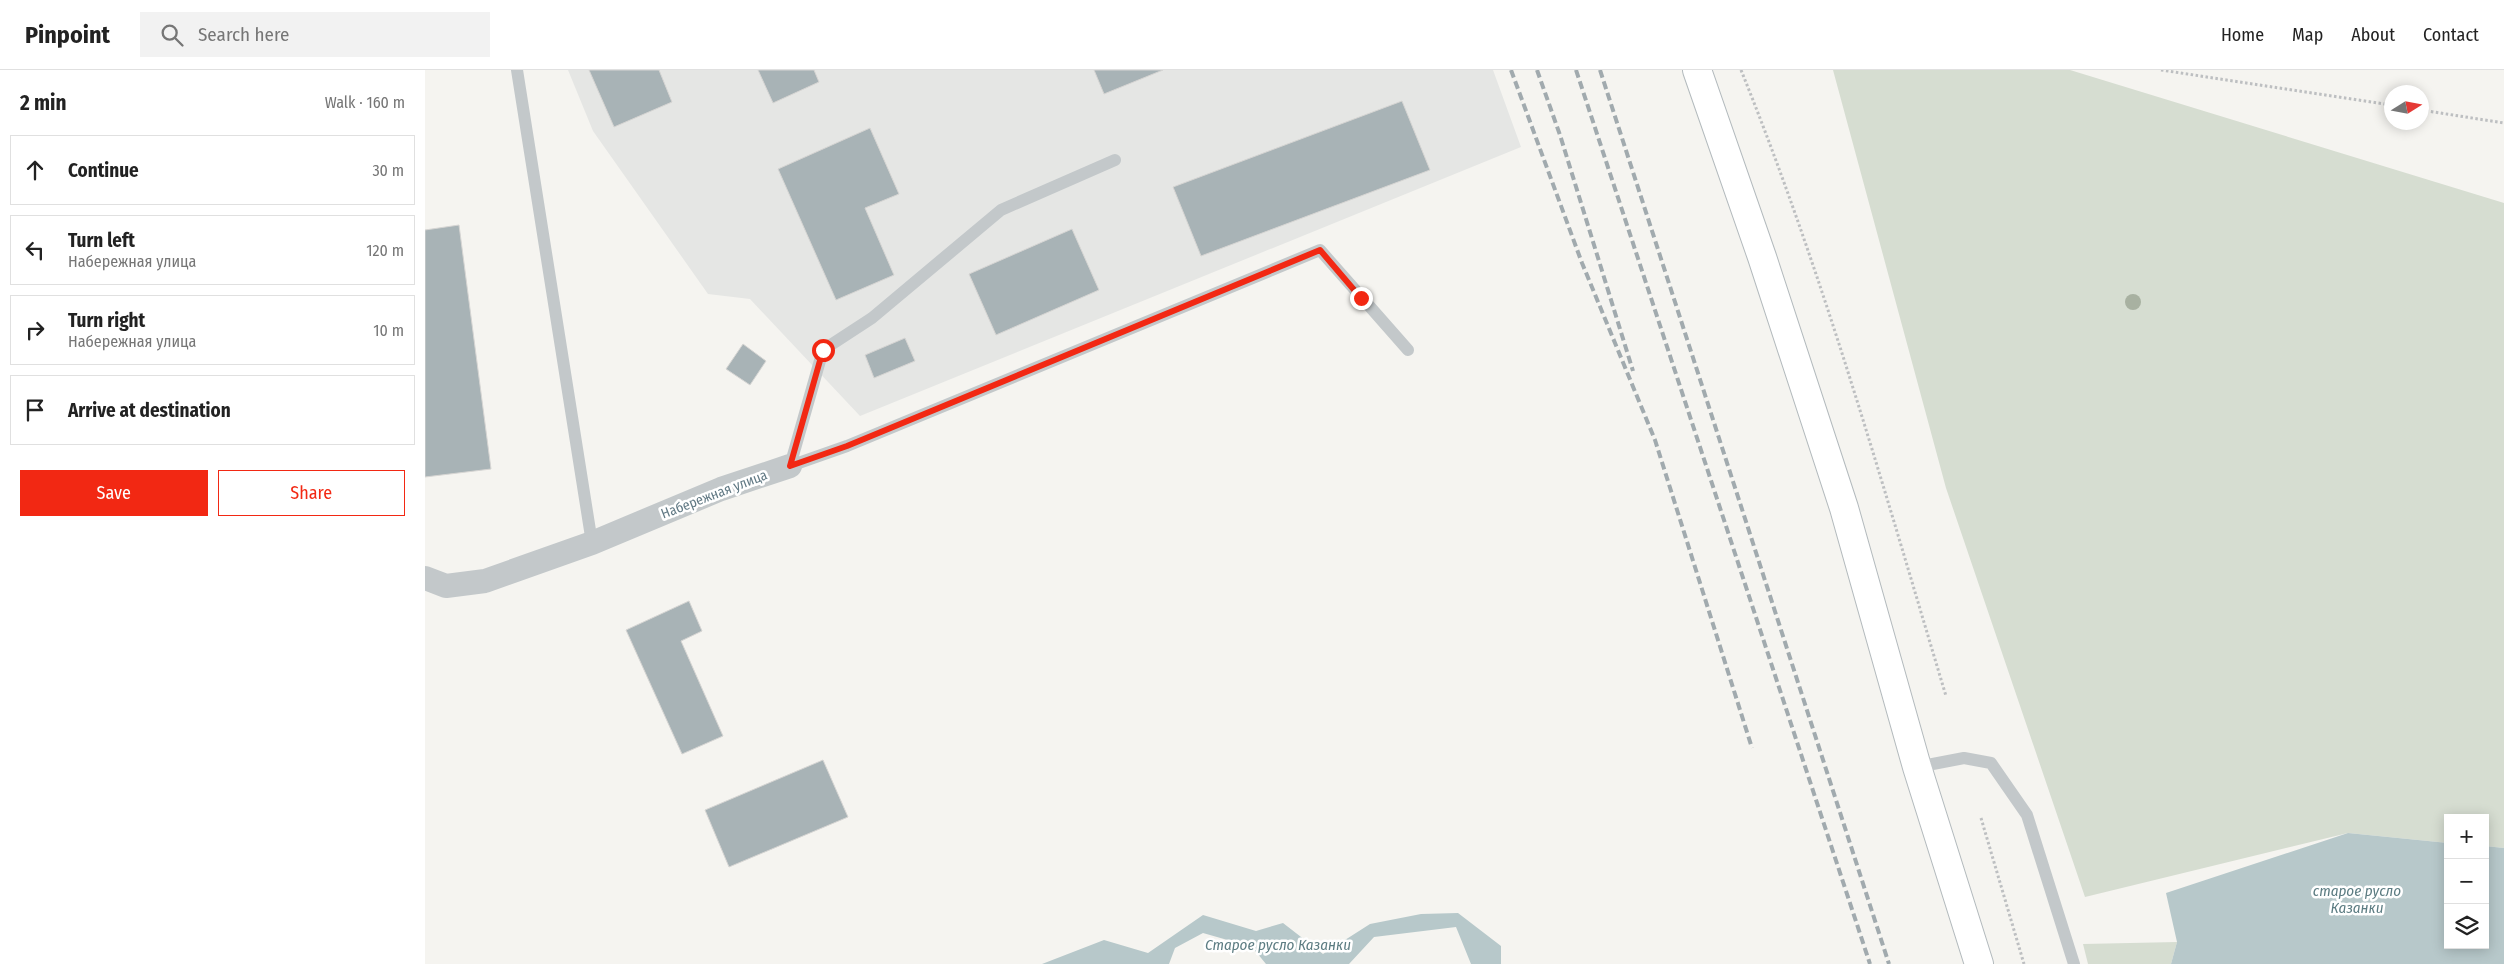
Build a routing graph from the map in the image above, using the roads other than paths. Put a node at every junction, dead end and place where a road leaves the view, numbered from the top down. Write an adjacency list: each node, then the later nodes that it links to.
1 (517, 70): 6 (lane)
2 (1697, 70): 8 (main road)
3 (1115, 160): 5 (lane)
4 (1408, 350): 5 (lane, Набережная улица)
5 (790, 466): 6 (street, Набережная улица)
6 (592, 543): 7 (street, Набережная улица)
7 (425, 578)
8 (1917, 767): 9 (main road); 10 (lane)
9 (1979, 964)
10 (2075, 964)

